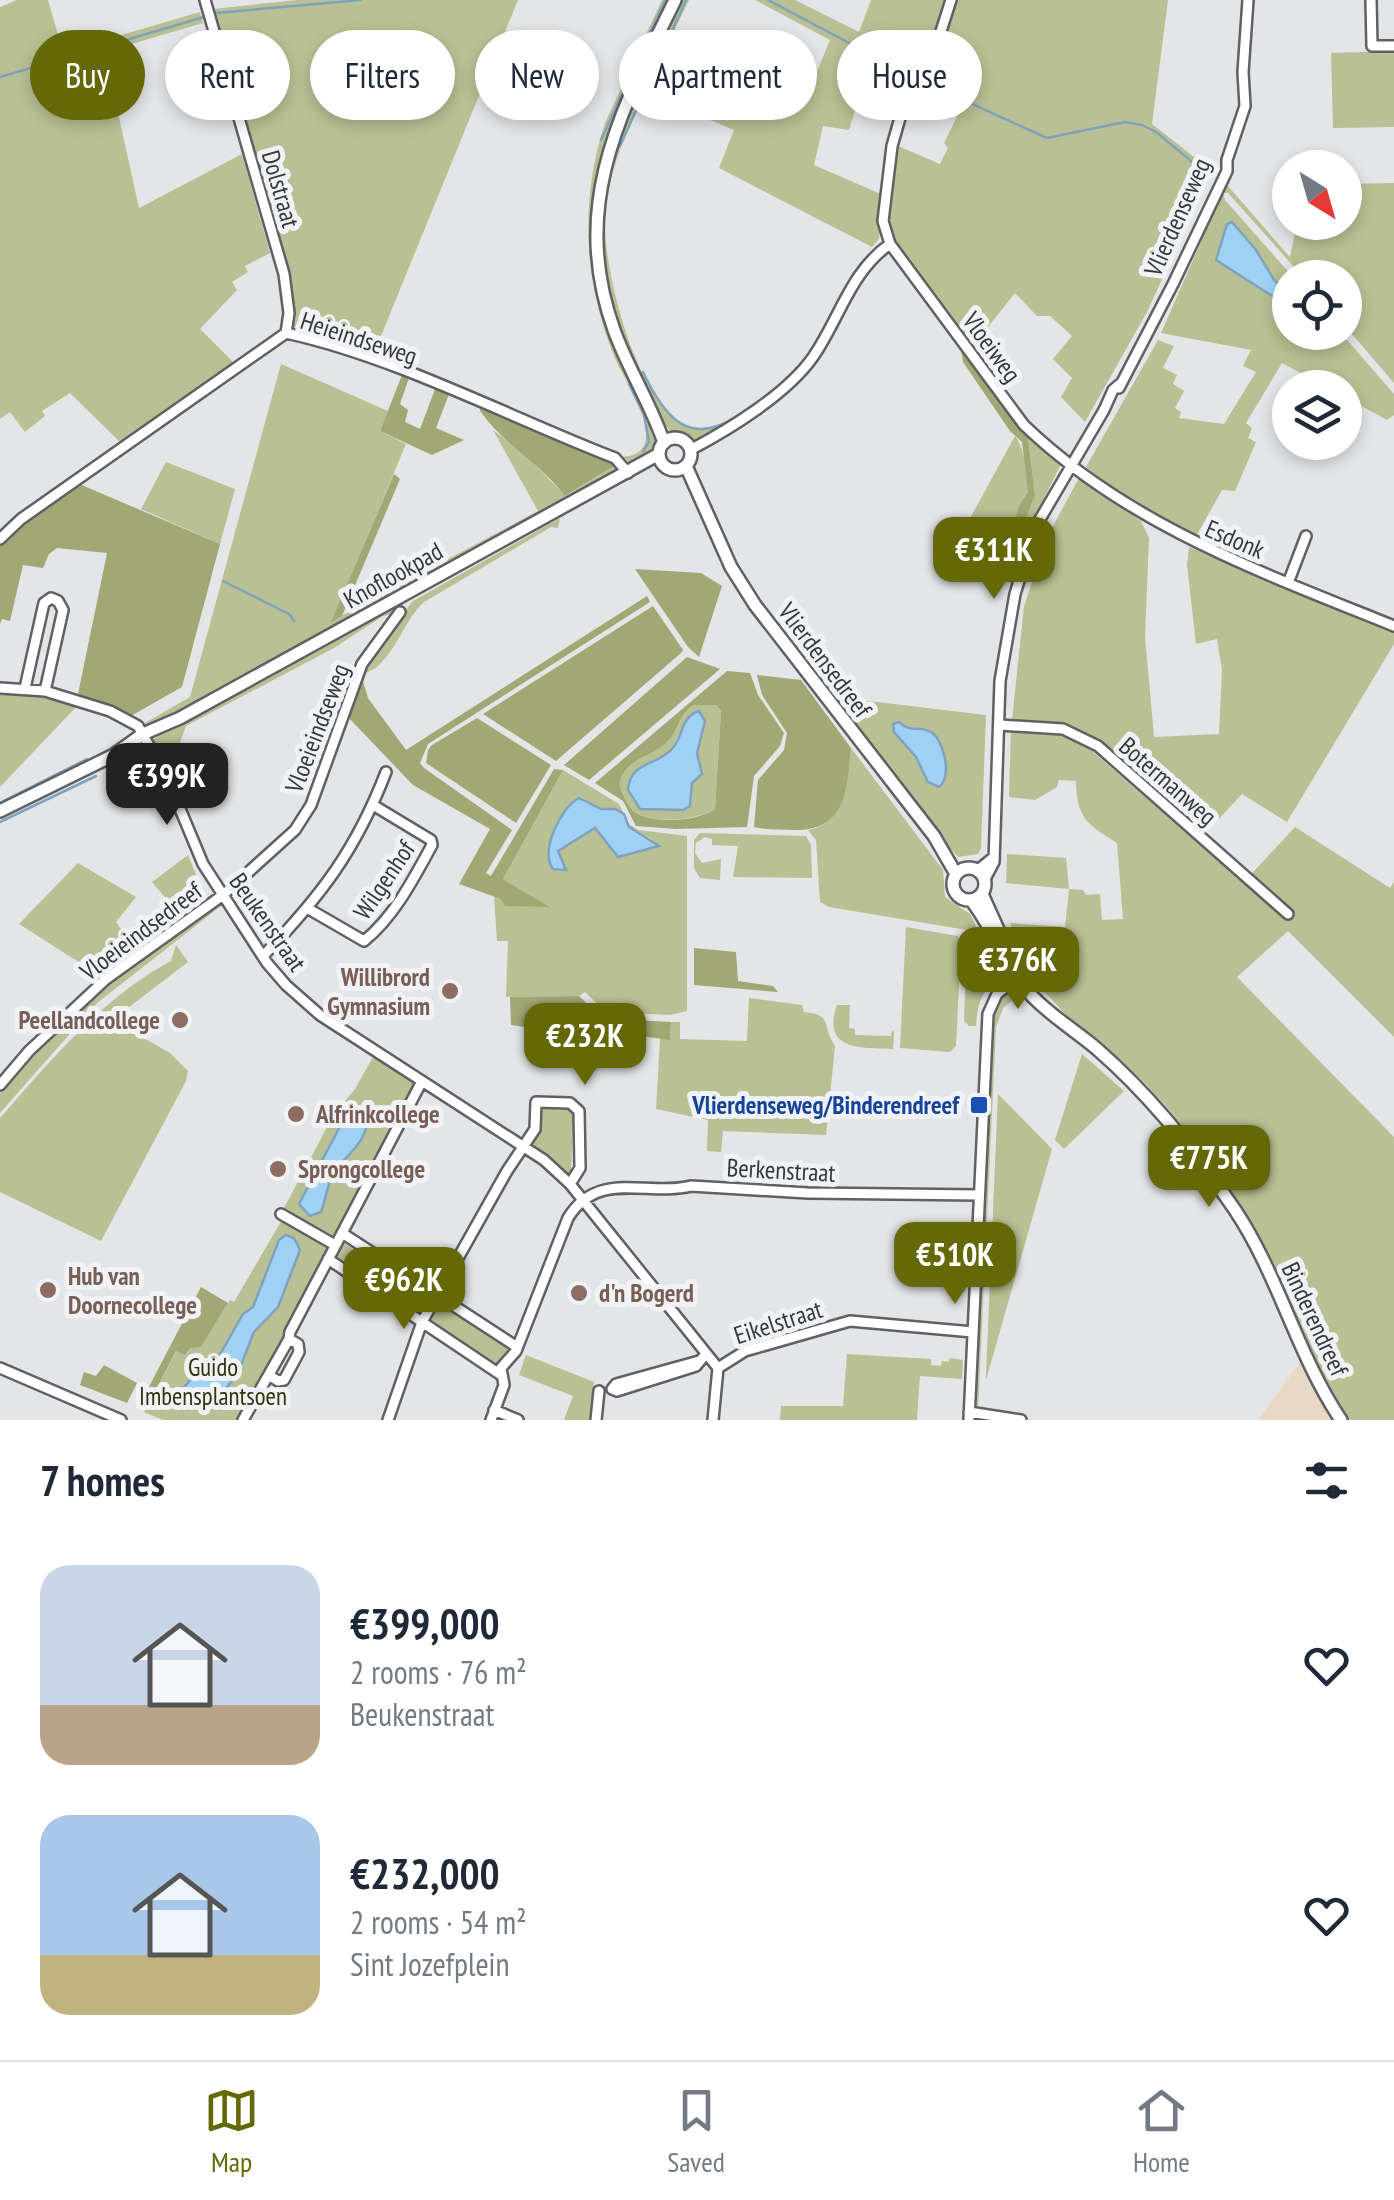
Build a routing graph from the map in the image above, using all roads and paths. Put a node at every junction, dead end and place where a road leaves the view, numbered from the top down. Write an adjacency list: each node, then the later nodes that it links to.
1 (205, 0): 8 (street, Dolstraat)
2 (675, 0): 9 (main road)
3 (951, 0): 7 (street)
4 (1248, 0): 11 (street, Vlierdenseweg)
5 (1371, 0): 6 (street)
6 (1394, 46)
7 (890, 244): 10 (street); 11 (street, Vloeiweg)
8 (286, 333): 13 (street, Heieindseweg); 15 (street, Heieindseweg)
9 (665, 450): 10 (main road); 12 (main road); 13 (main road, Knoflookpad)
10 (690, 450): 12 (main road)
11 (1073, 464): 16 (street, Esdonk); 22 (street, Vlierdenseweg)
12 (681, 468): 27 (main road, Vlierdensedreef)
13 (628, 473): 23 (main road, Knoflookpad)
14 (1306, 536): 16 (street)
15 (0, 539)
16 (1288, 583): 18 (street, Esdonk)
17 (400, 612): 28 (street, Vloeieindseweg)
18 (1394, 626)
19 (0, 688): 20 (street)
20 (25, 688): 21 (street); 21 (street)
21 (45, 691): 23 (street)
22 (1000, 725): 27 (street, Vlierdenseweg); 31 (street, Botermanweg)
23 (145, 737): 26 (main road, Knoflookpad); 28 (street, Beukenstraat)
24 (386, 772): 25 (street, Wilgenhof)
25 (373, 806): 30 (street, Wilgenhof); 30 (street, Wilgenhof)
26 (0, 811)
27 (971, 873): 29 (main road); 29 (main road, Vlierdensedreef)
28 (223, 895): 32 (street, Beukenstraat); 35 (street, Vloeieindsedreef)
29 (977, 897): 33 (main road)
30 (307, 908): 32 (street, Wilgenhof)
31 (1288, 914)
32 (263, 956): 34 (street, Beukenstraat)
33 (1020, 976): 38 (street); 63 (main road, Binderendreef)
34 (421, 1083): 36 (street, Beukenstraat); 41 (street)
35 (0, 1086)
36 (524, 1148): 37 (street, Beukenstraat); 37 (street); 44 (street)
37 (570, 1184): 39 (street, Beukenstraat)
38 (979, 1195): 39 (street, Berkenstraat); 46 (street)
39 (585, 1202): 47 (street); 48 (street, Beukenstraat)
40 (281, 1214): 42 (street)
41 (342, 1233): 42 (street); 44 (street)
42 (335, 1245): 43 (street)
43 (328, 1259): 45 (street); 57 (street)
44 (436, 1296): 45 (street); 47 (street)
45 (422, 1322): 51 (street); 58 (street)
46 (973, 1332): 50 (street, Eikelstraat); 54 (street)
47 (517, 1347): 51 (street)
48 (702, 1358): 48 (street); 50 (street, Beukenstraat)
49 (0, 1368): 56 (street)
50 (718, 1368): 61 (street)
51 (501, 1375): 53 (street)
52 (599, 1391): 60 (street)
53 (493, 1415): 59 (street)
54 (969, 1416): 55 (street)
55 (985, 1417): 62 (street)
56 (121, 1420)
57 (243, 1420)
58 (388, 1420)
59 (518, 1420)
60 (596, 1420)
61 (713, 1420)
62 (1022, 1420)
63 (1342, 1420)

